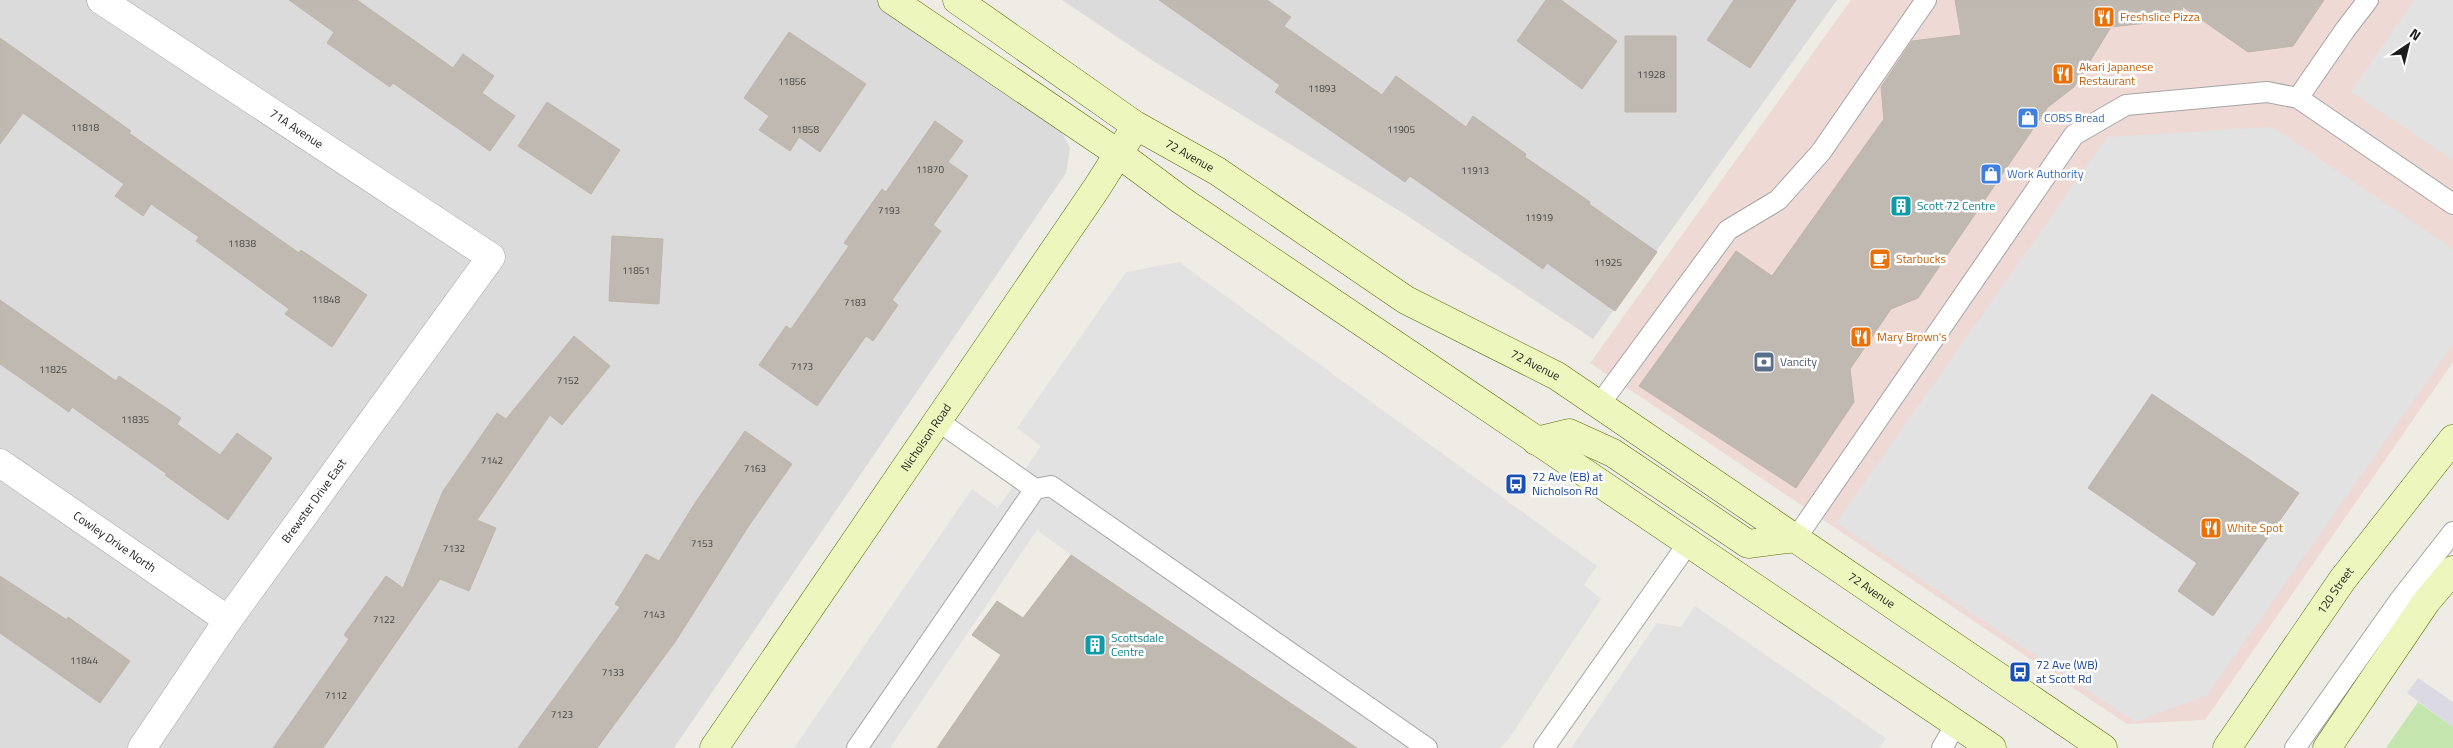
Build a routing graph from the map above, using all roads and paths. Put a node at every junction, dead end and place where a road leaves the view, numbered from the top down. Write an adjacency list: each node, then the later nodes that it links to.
1 (892, 0): 8 (main road)
2 (957, 0): 7 (main road, 72 Avenue)
3 (1926, 0): 11 (lane)
4 (2368, 0): 6 (lane)
5 (119, 5): 10 (street, 71A Avenue)
6 (2298, 98): 9 (lane); 18 (lane)
7 (1135, 125): 8 (main road, Nicholson Road); 11 (main road, 72 Avenue)
8 (1119, 154): 12 (main road, Nicholson Road); 14 (main road)
9 (2453, 204)
10 (491, 256): 21 (street, Brewster Drive East)
11 (1599, 405): 18 (main road, 72 Avenue)
12 (938, 421): 16 (lane); 24 (main road, Nicholson Road)
13 (2453, 439): 31 (main road, 120 Street)
14 (1536, 441): 18 (main road); 19 (main road)
15 (0, 463): 21 (street, Cowley Drive North)
16 (1036, 489): 25 (lane); 26 (lane)
17 (2453, 532): 32 (lane)
18 (1796, 538): 30 (main road, 72 Avenue)
19 (1689, 542): 22 (main road); 27 (lane)
20 (2453, 570): 33 (main road)
21 (228, 620): 23 (street, Brewster Drive East)
22 (1956, 724): 28 (lane); 29 (main road)
23 (142, 748)
24 (714, 748)
25 (857, 748)
26 (1427, 748)
27 (1544, 748)
28 (1942, 748)
29 (1992, 748)
30 (2102, 748)
31 (2227, 748)
32 (2295, 748)
33 (2327, 748)

